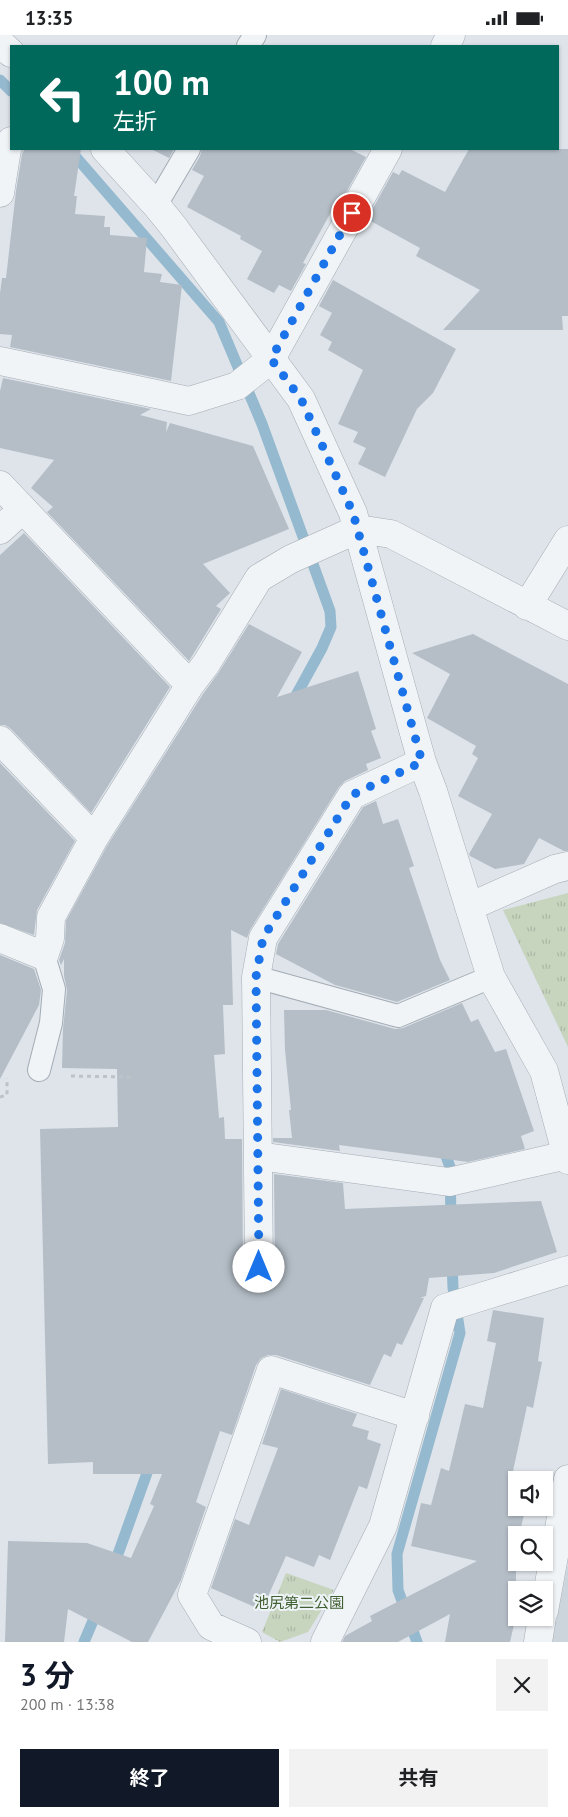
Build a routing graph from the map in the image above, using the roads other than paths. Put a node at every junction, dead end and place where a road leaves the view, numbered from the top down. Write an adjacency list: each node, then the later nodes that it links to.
1 (0, 43): 2 (street)
2 (10, 52)
3 (10, 143): 7 (street)
4 (106, 150): 8 (street)
5 (188, 150): 8 (lane)
6 (387, 150): 10 (street)
7 (0, 193)
8 (156, 205): 10 (street)
9 (0, 361): 10 (street)
10 (254, 372): 13 (street)
11 (0, 485): 12 (street)
12 (22, 510): 14 (street); 18 (street)
13 (358, 529): 16 (street); 18 (street); 20 (street)
14 (0, 530)
15 (568, 540): 16 (street)
16 (527, 606): 17 (street)
17 (568, 626)
18 (190, 685): 21 (street)
19 (0, 740): 21 (street)
20 (422, 762): 23 (street); 26 (street)
21 (94, 838): 25 (street)
22 (568, 866): 23 (street)
23 (469, 907): 27 (street)
24 (0, 938): 25 (street)
25 (44, 956): 28 (lane)
26 (256, 977): 27 (lane); 29 (street)
27 (491, 977): 30 (street)
28 (39, 1070)
29 (258, 1156): 30 (street); 31 (street)
30 (568, 1158)
31 (259, 1267)
32 (568, 1270): 33 (street)
33 (415, 1416): 37 (street); 38 (street)
34 (568, 1479): 35 (street)
35 (549, 1581)
36 (541, 1626): 39 (street)
37 (247, 1642)
38 (325, 1642)
39 (538, 1642)

